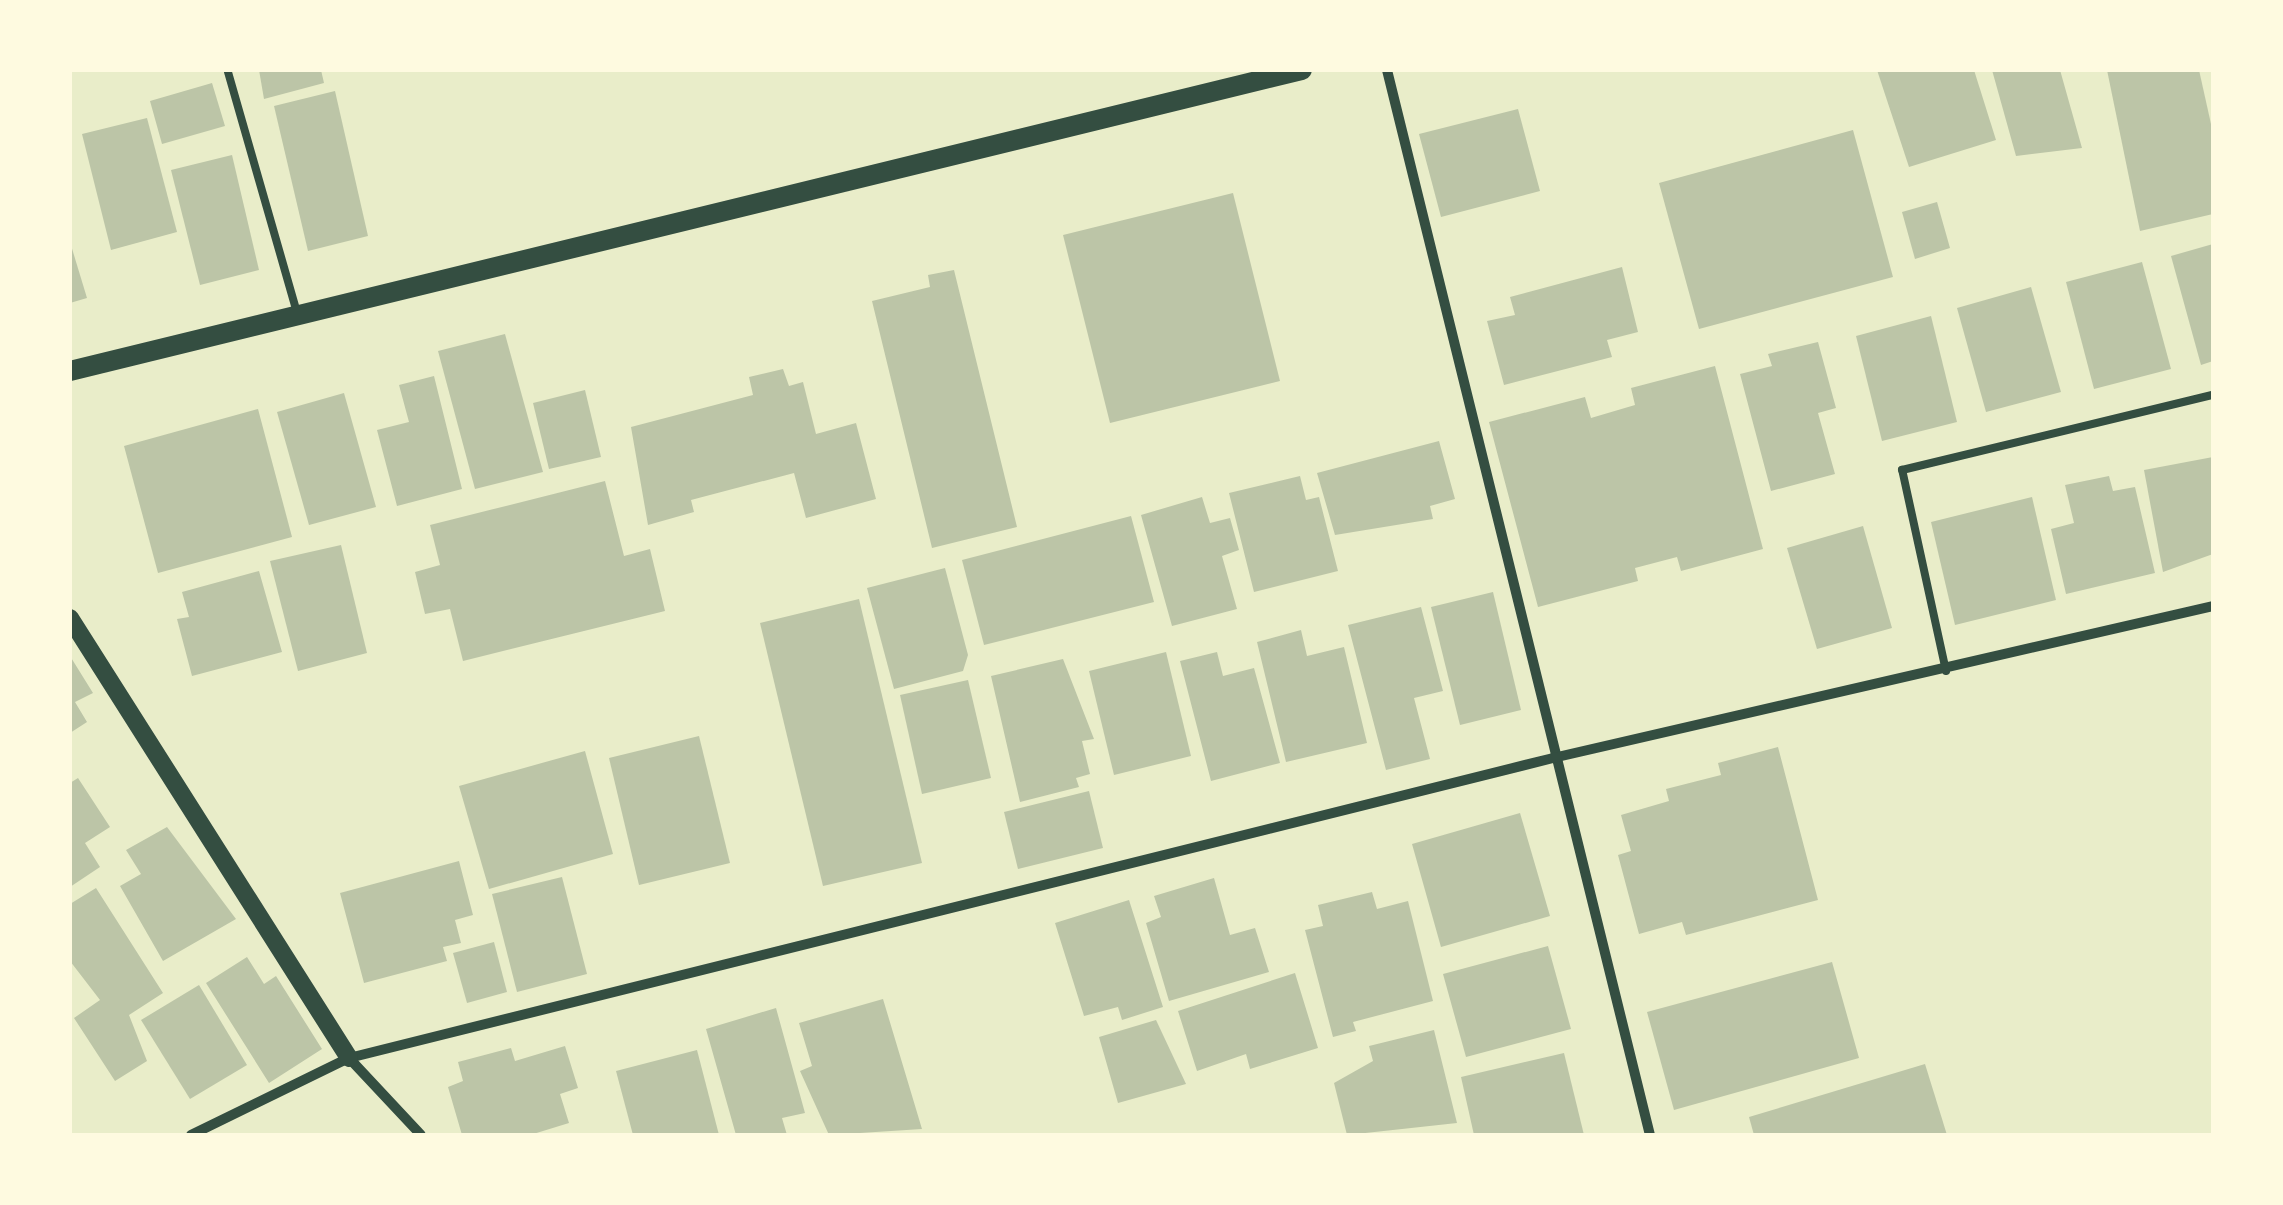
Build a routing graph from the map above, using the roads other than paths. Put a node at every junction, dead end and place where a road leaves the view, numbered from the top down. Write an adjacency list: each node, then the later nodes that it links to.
1 (1302, 70): 4 (main road)
2 (1387, 70): 10 (street)
3 (228, 72): 4 (lane)
4 (298, 314): 5 (main road)
5 (70, 371)
6 (2213, 395): 9 (lane)
7 (2213, 606): 9 (street)
8 (70, 618): 11 (street)
9 (1946, 671): 10 (street)
10 (1553, 758): 11 (street); 14 (street)
11 (348, 1058): 12 (street); 13 (street)
12 (192, 1135)
13 (421, 1135)
14 (1650, 1135)

